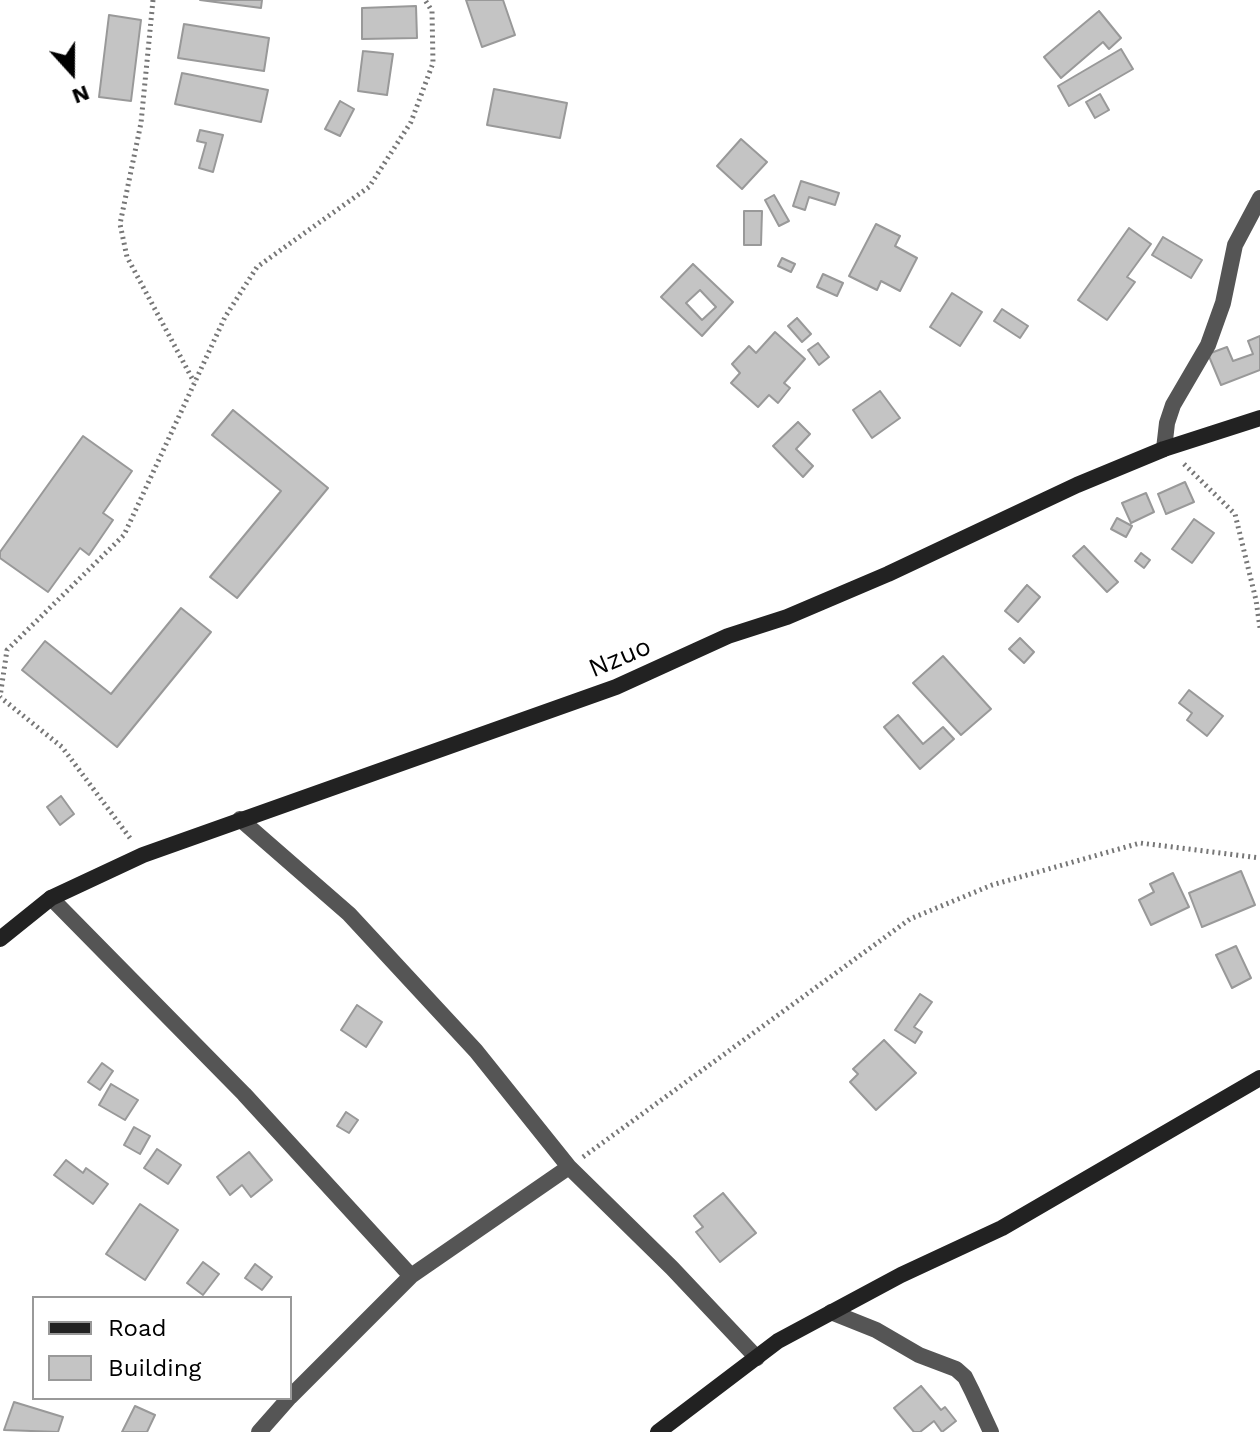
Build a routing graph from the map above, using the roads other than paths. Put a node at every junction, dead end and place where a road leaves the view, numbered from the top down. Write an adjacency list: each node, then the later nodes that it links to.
1 (1260, 198): 3 (street)
2 (1260, 418): 3 (street, Nzuo)
3 (1164, 449): 4 (street, Nzuo)
4 (240, 819): 5 (street, Nzuo); 8 (street)
5 (51, 898): 6 (street, Nzuo); 9 (street)
6 (0, 939)
7 (1260, 1078): 10 (street)
8 (569, 1167): 9 (street); 11 (street)
9 (411, 1276): 12 (street)
10 (831, 1312): 11 (street); 16 (street)
11 (757, 1358): 15 (street)
12 (292, 1394)
13 (286, 1400): 14 (street)
14 (259, 1432)
15 (658, 1432)
16 (991, 1432)

